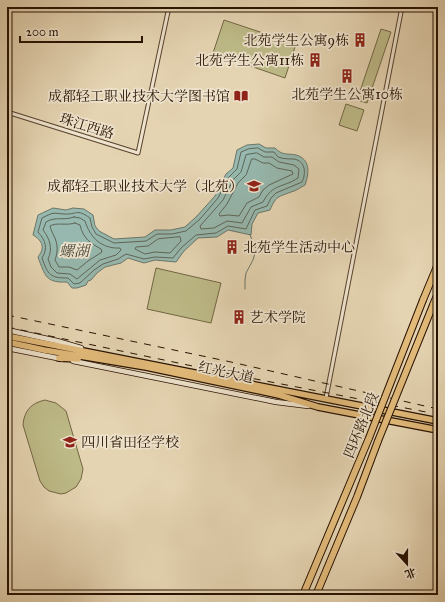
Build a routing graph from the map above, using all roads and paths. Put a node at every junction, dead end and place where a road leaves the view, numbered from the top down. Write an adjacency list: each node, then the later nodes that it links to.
1 (169, 7): 3 (street, 珠江西路)
2 (402, 7): 13 (street)
3 (7, 112)
4 (438, 264): 17 (highway, 四环路北段, bridge)
5 (438, 293): 18 (highway, 四环路北段, bridge)
6 (7, 330): 10 (main road)
7 (7, 336): 10 (highway, 红光大道)
8 (7, 342): 12 (highway, 红光大道)
9 (7, 348): 11 (main road)
10 (100, 354): 13 (highway, 红光大道)
11 (59, 358): 12 (highway); 14 (main road)
12 (109, 361): 14 (highway, 红光大道)
13 (326, 398): 15 (highway, 红光大道)
14 (318, 407): 16 (highway, 红光大道)
15 (438, 421)
16 (438, 430)
17 (303, 595)
18 (316, 595)

